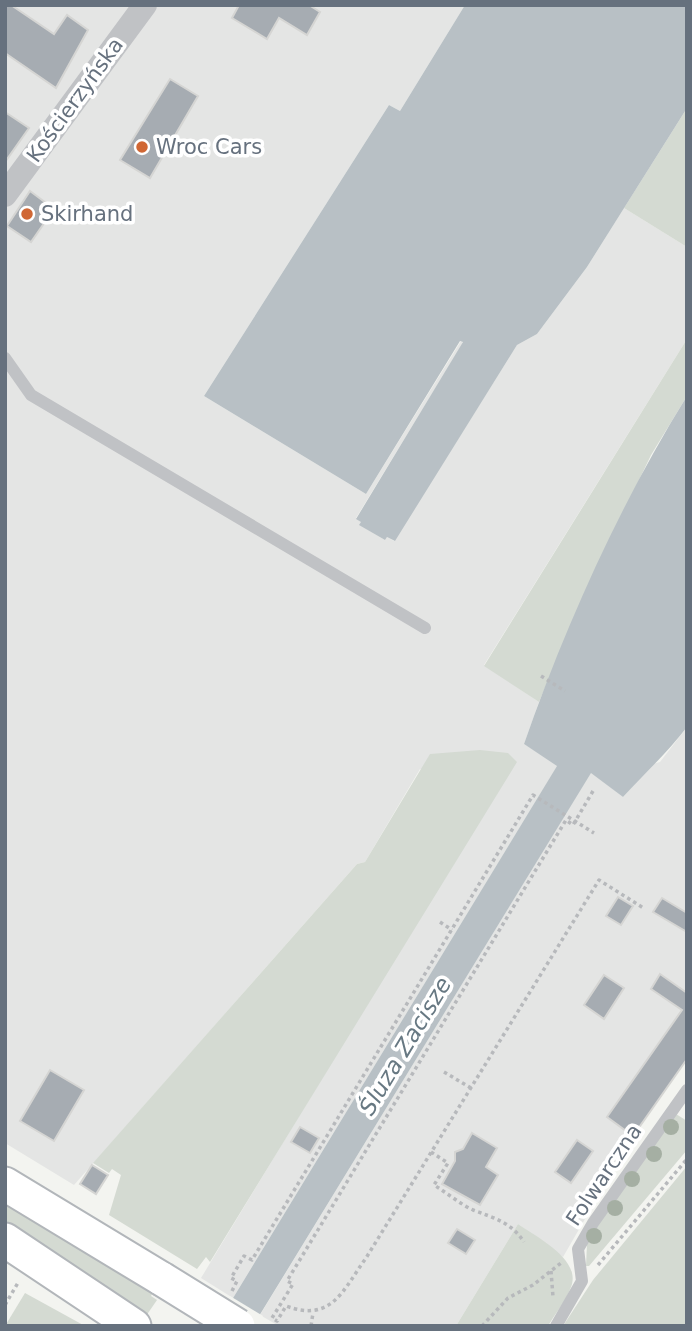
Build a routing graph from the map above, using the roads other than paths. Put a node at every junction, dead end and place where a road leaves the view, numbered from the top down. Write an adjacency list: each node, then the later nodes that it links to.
1 (145, 5): 2 (street, Kościerzyńska)
2 (5, 195)
3 (5, 358): 4 (lane)
4 (425, 628)
5 (687, 1090): 10 (lane, Folwarczna)
6 (5, 1184): 9 (main road, bridge)
7 (5, 1240): 8 (main road)
8 (134, 1326)
9 (238, 1326)
10 (556, 1326)

